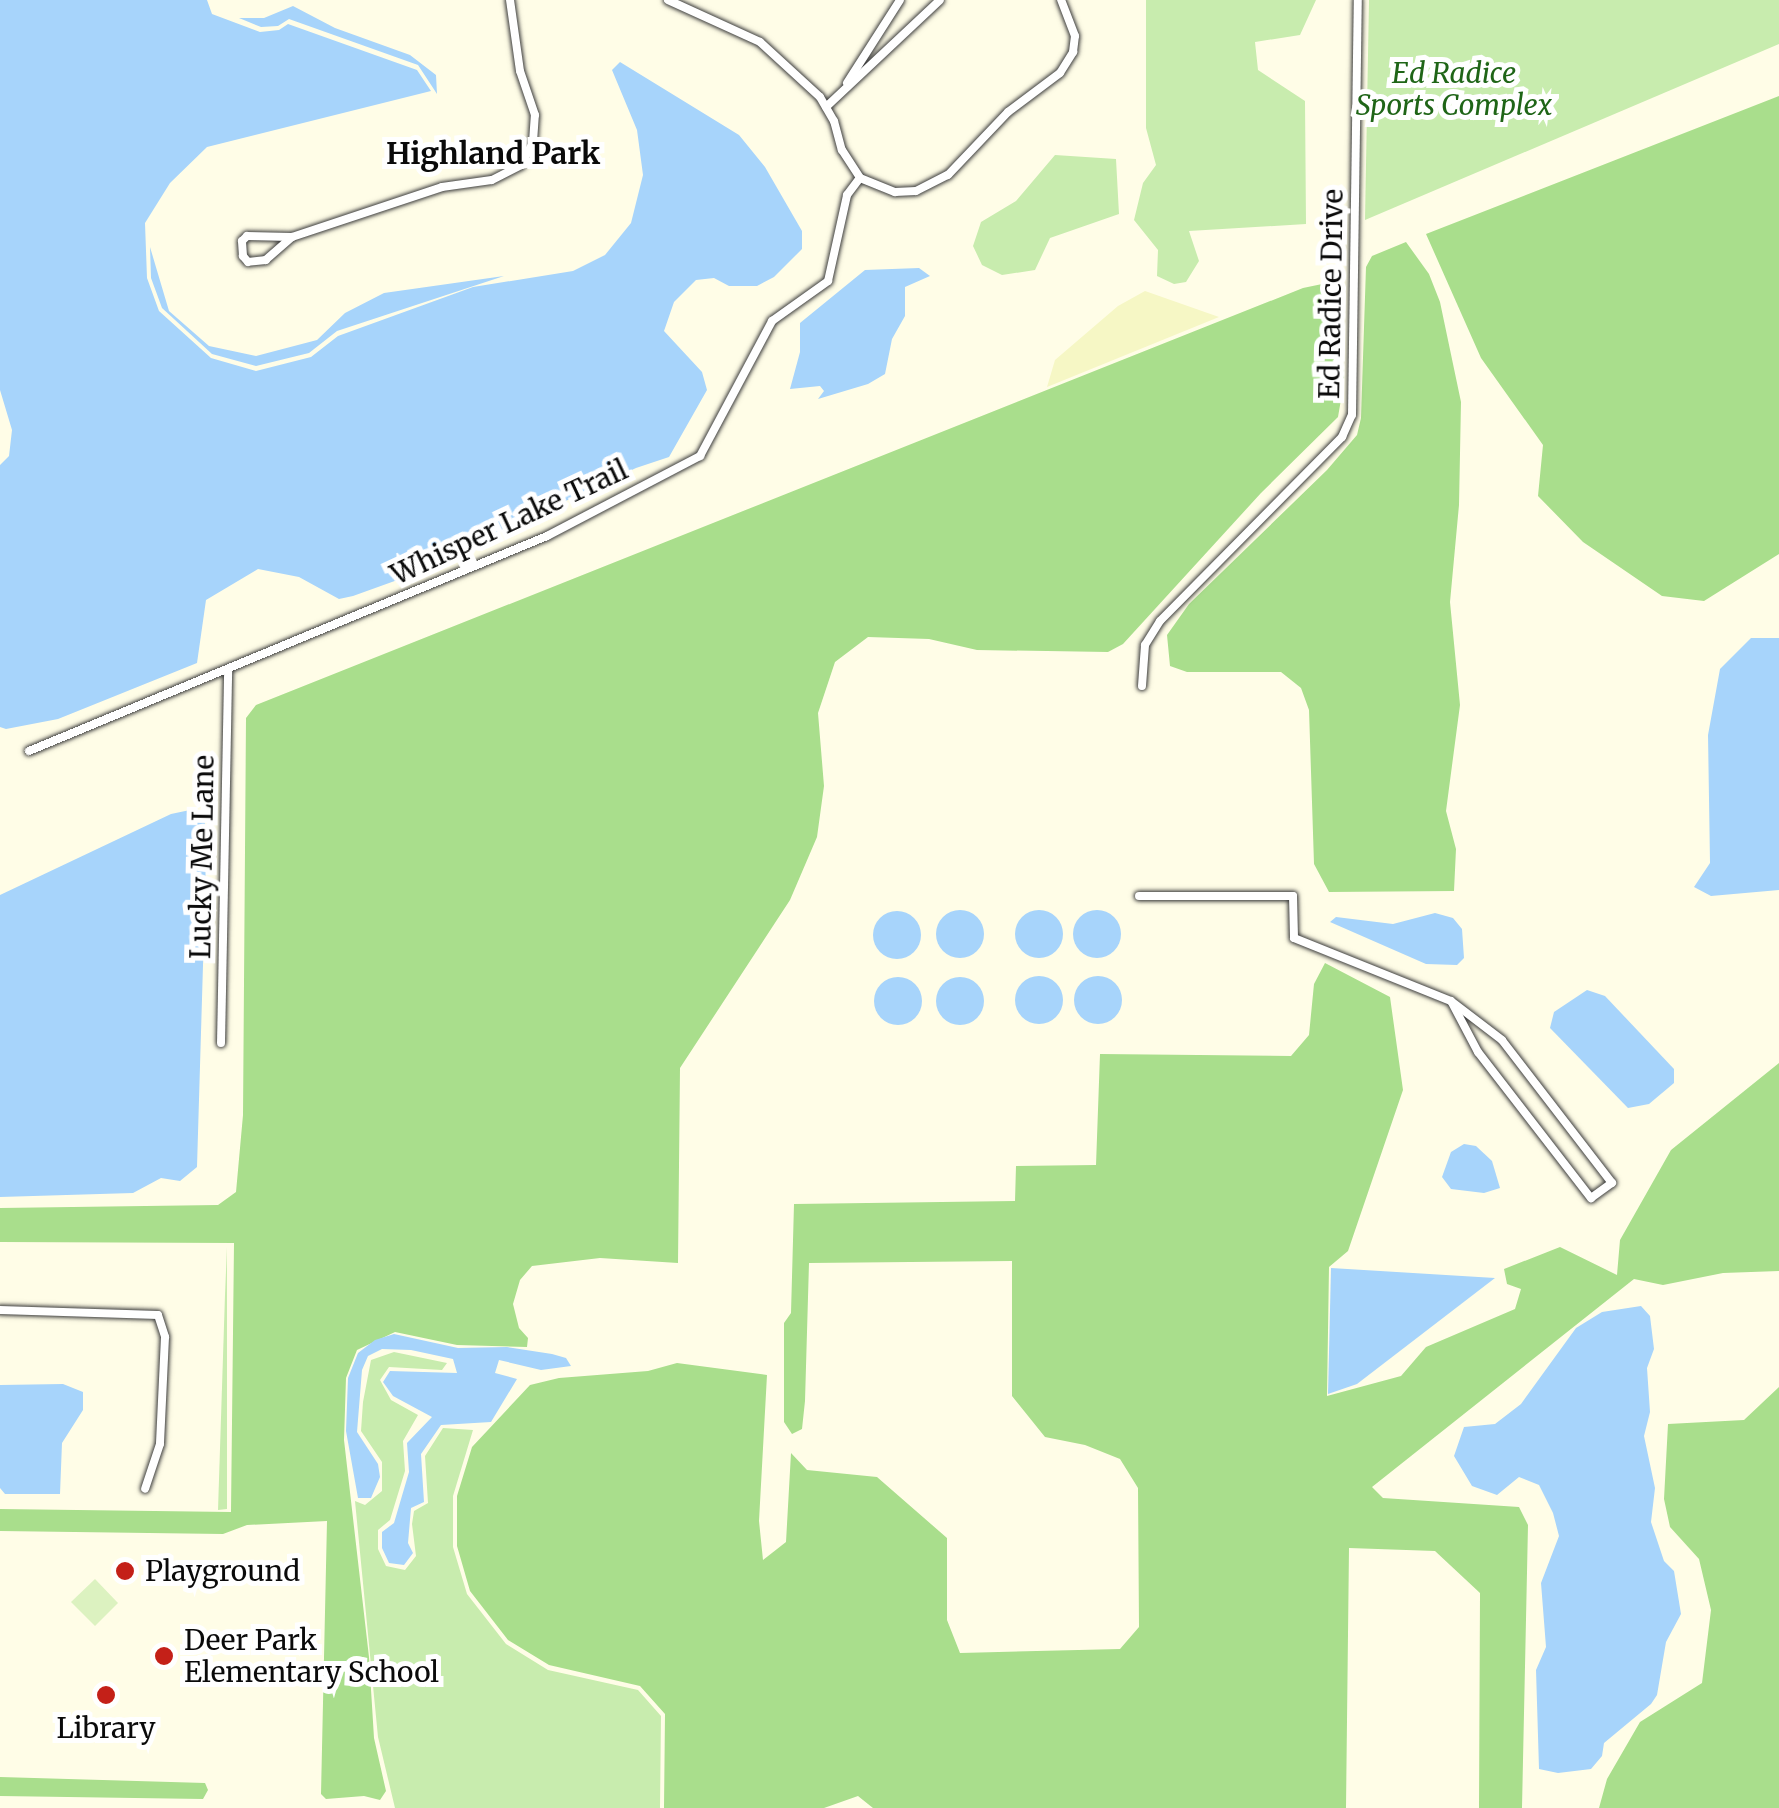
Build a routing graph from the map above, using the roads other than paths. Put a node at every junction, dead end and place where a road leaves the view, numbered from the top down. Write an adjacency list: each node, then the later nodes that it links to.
1 (510, 0): 10 (street)
2 (668, 0): 8 (street)
3 (900, 0): 7 (street)
4 (940, 0): 7 (street)
5 (1061, 0): 9 (street)
6 (1358, 0): 12 (street, Ed Radice Drive)
7 (845, 87): 8 (street)
8 (826, 107): 9 (street)
9 (860, 178): 11 (street, Whisper Lake Trail)
10 (292, 238): 10 (street)
11 (228, 671): 13 (street, Whisper Lake Trail); 16 (street, Lucky Me Lane)
12 (1142, 686)
13 (29, 751)
14 (1139, 896): 15 (street)
15 (1451, 1001): 15 (street)
16 (221, 1044)
17 (0, 1310): 18 (street)
18 (145, 1489)

